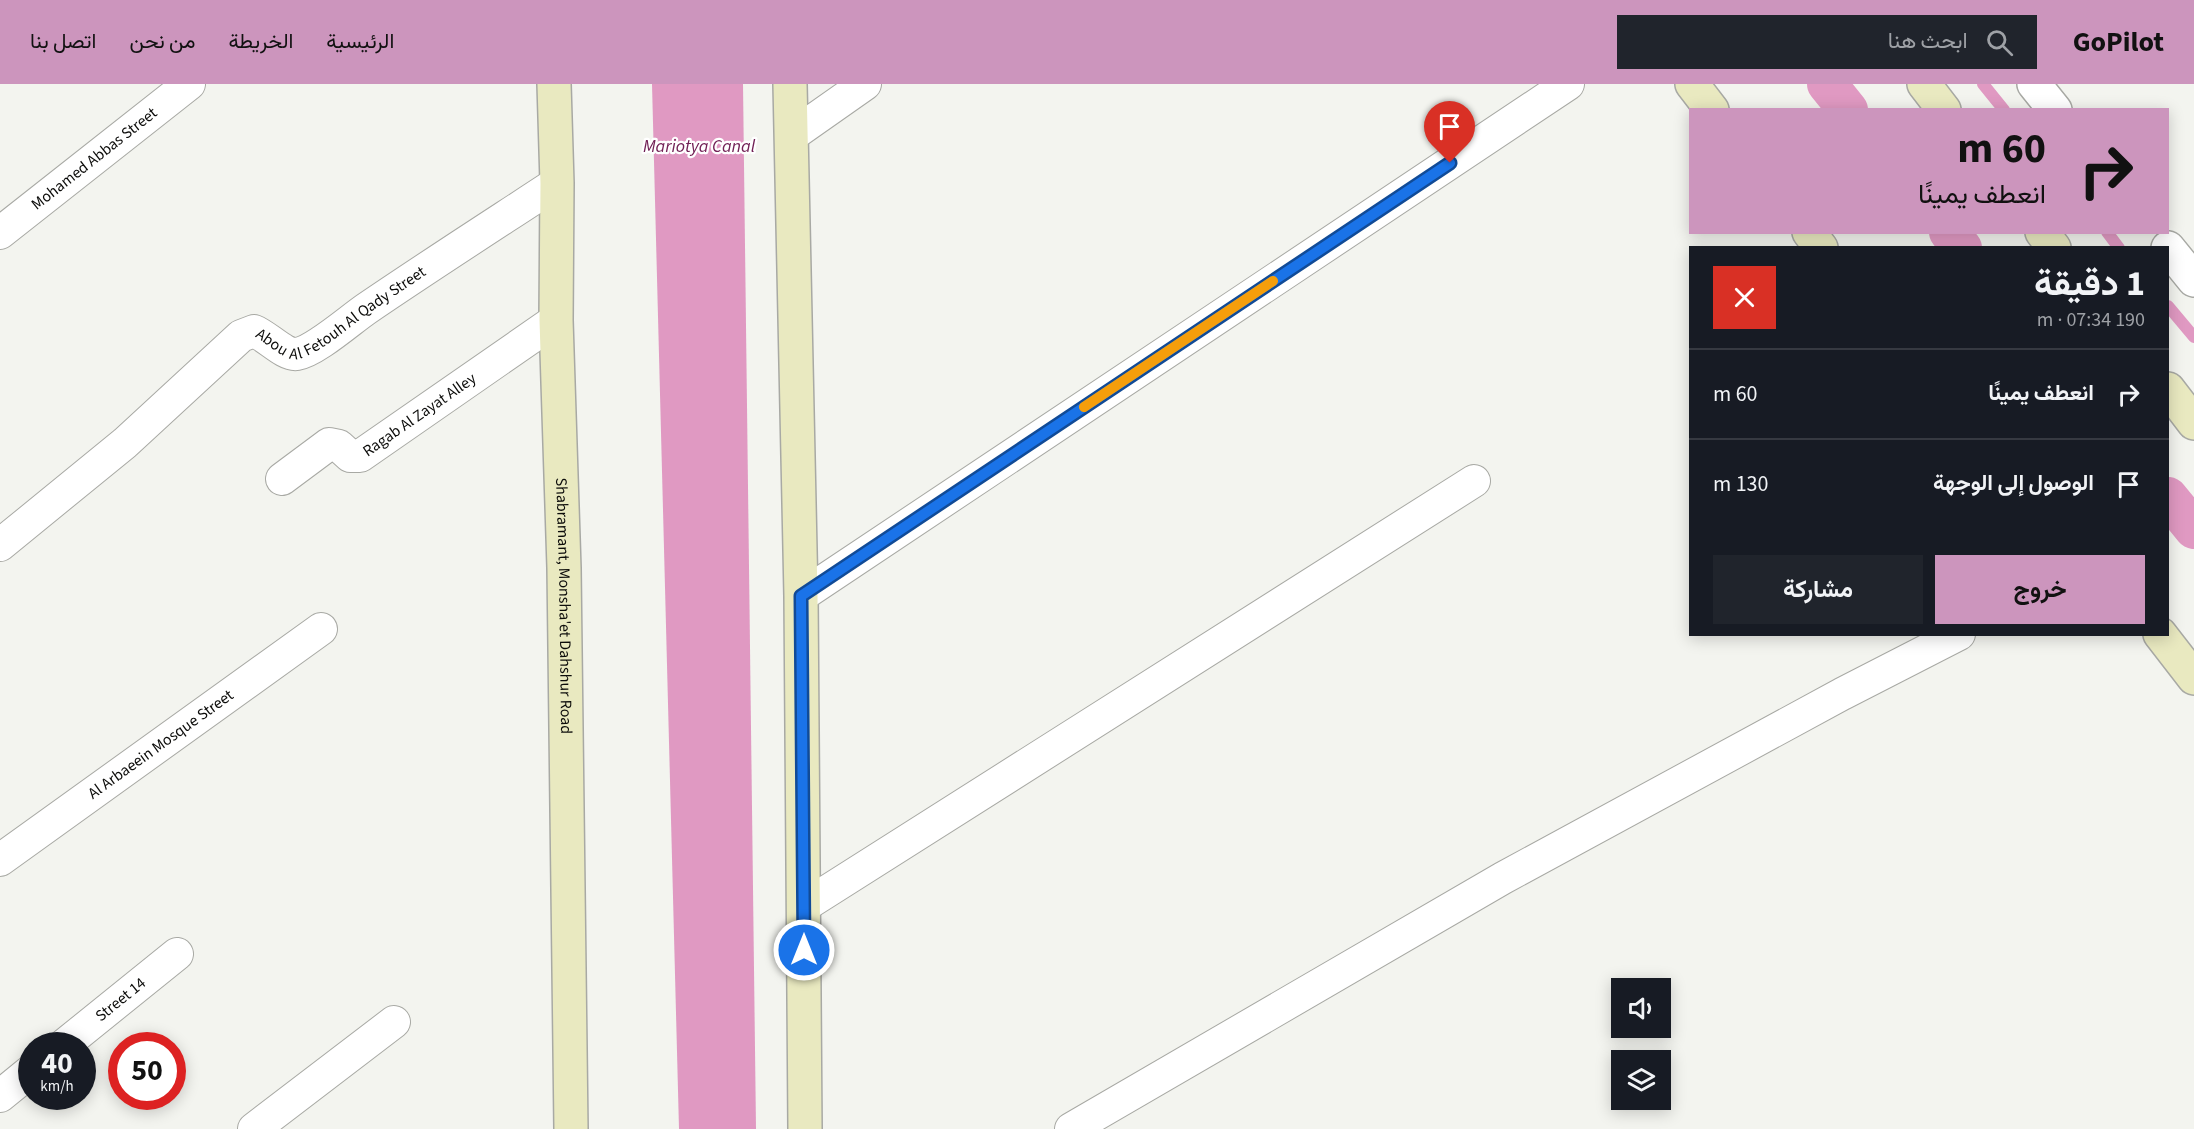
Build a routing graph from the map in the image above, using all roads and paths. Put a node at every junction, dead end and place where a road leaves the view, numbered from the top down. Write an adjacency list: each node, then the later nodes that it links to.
1 (189, 84): 14 (street, Mohamed Abbas Street)
2 (554, 84): 13 (main road, Shabramant, Monsha'et Dahshur Road)
3 (790, 84): 12 (main road)
4 (865, 84): 12 (street)
5 (1568, 84): 23 (street)
6 (1692, 84): 9 (main road)
7 (1924, 84): 10 (main road)
8 (2034, 84): 11 (street)
9 (1710, 108)
10 (1942, 108)
11 (2053, 108)
12 (791, 136): 23 (main road)
13 (556, 183): 17 (main road, Shabramant, Monsha'et Dahshur Road); 22 (street, Abou Al Fetouh Al Qady Street)
14 (0, 233)
15 (2169, 250): 16 (street)
16 (2194, 280)
17 (556, 320): 20 (street, Ragab Al Zayat Alley); 37 (main road, Shabramant, Monsha'et Dahshur Road)
18 (2169, 390): 19 (main road)
19 (2194, 423)
20 (282, 479)
21 (1474, 481): 29 (street)
22 (0, 545)
23 (801, 596): 29 (main road)
24 (321, 629): 28 (street, Al Arbaeein Mosque Street)
25 (1955, 636): 35 (street)
26 (2162, 636): 27 (main road)
27 (2194, 678)
28 (0, 860)
29 (804, 906): 38 (main road)
30 (177, 954): 32 (street, Street 14)
31 (394, 1022): 36 (street)
32 (80, 1032)
33 (18, 1081): 34 (street)
34 (0, 1096)
35 (1083, 1126)
36 (254, 1129)
37 (571, 1129)
38 (805, 1129)

